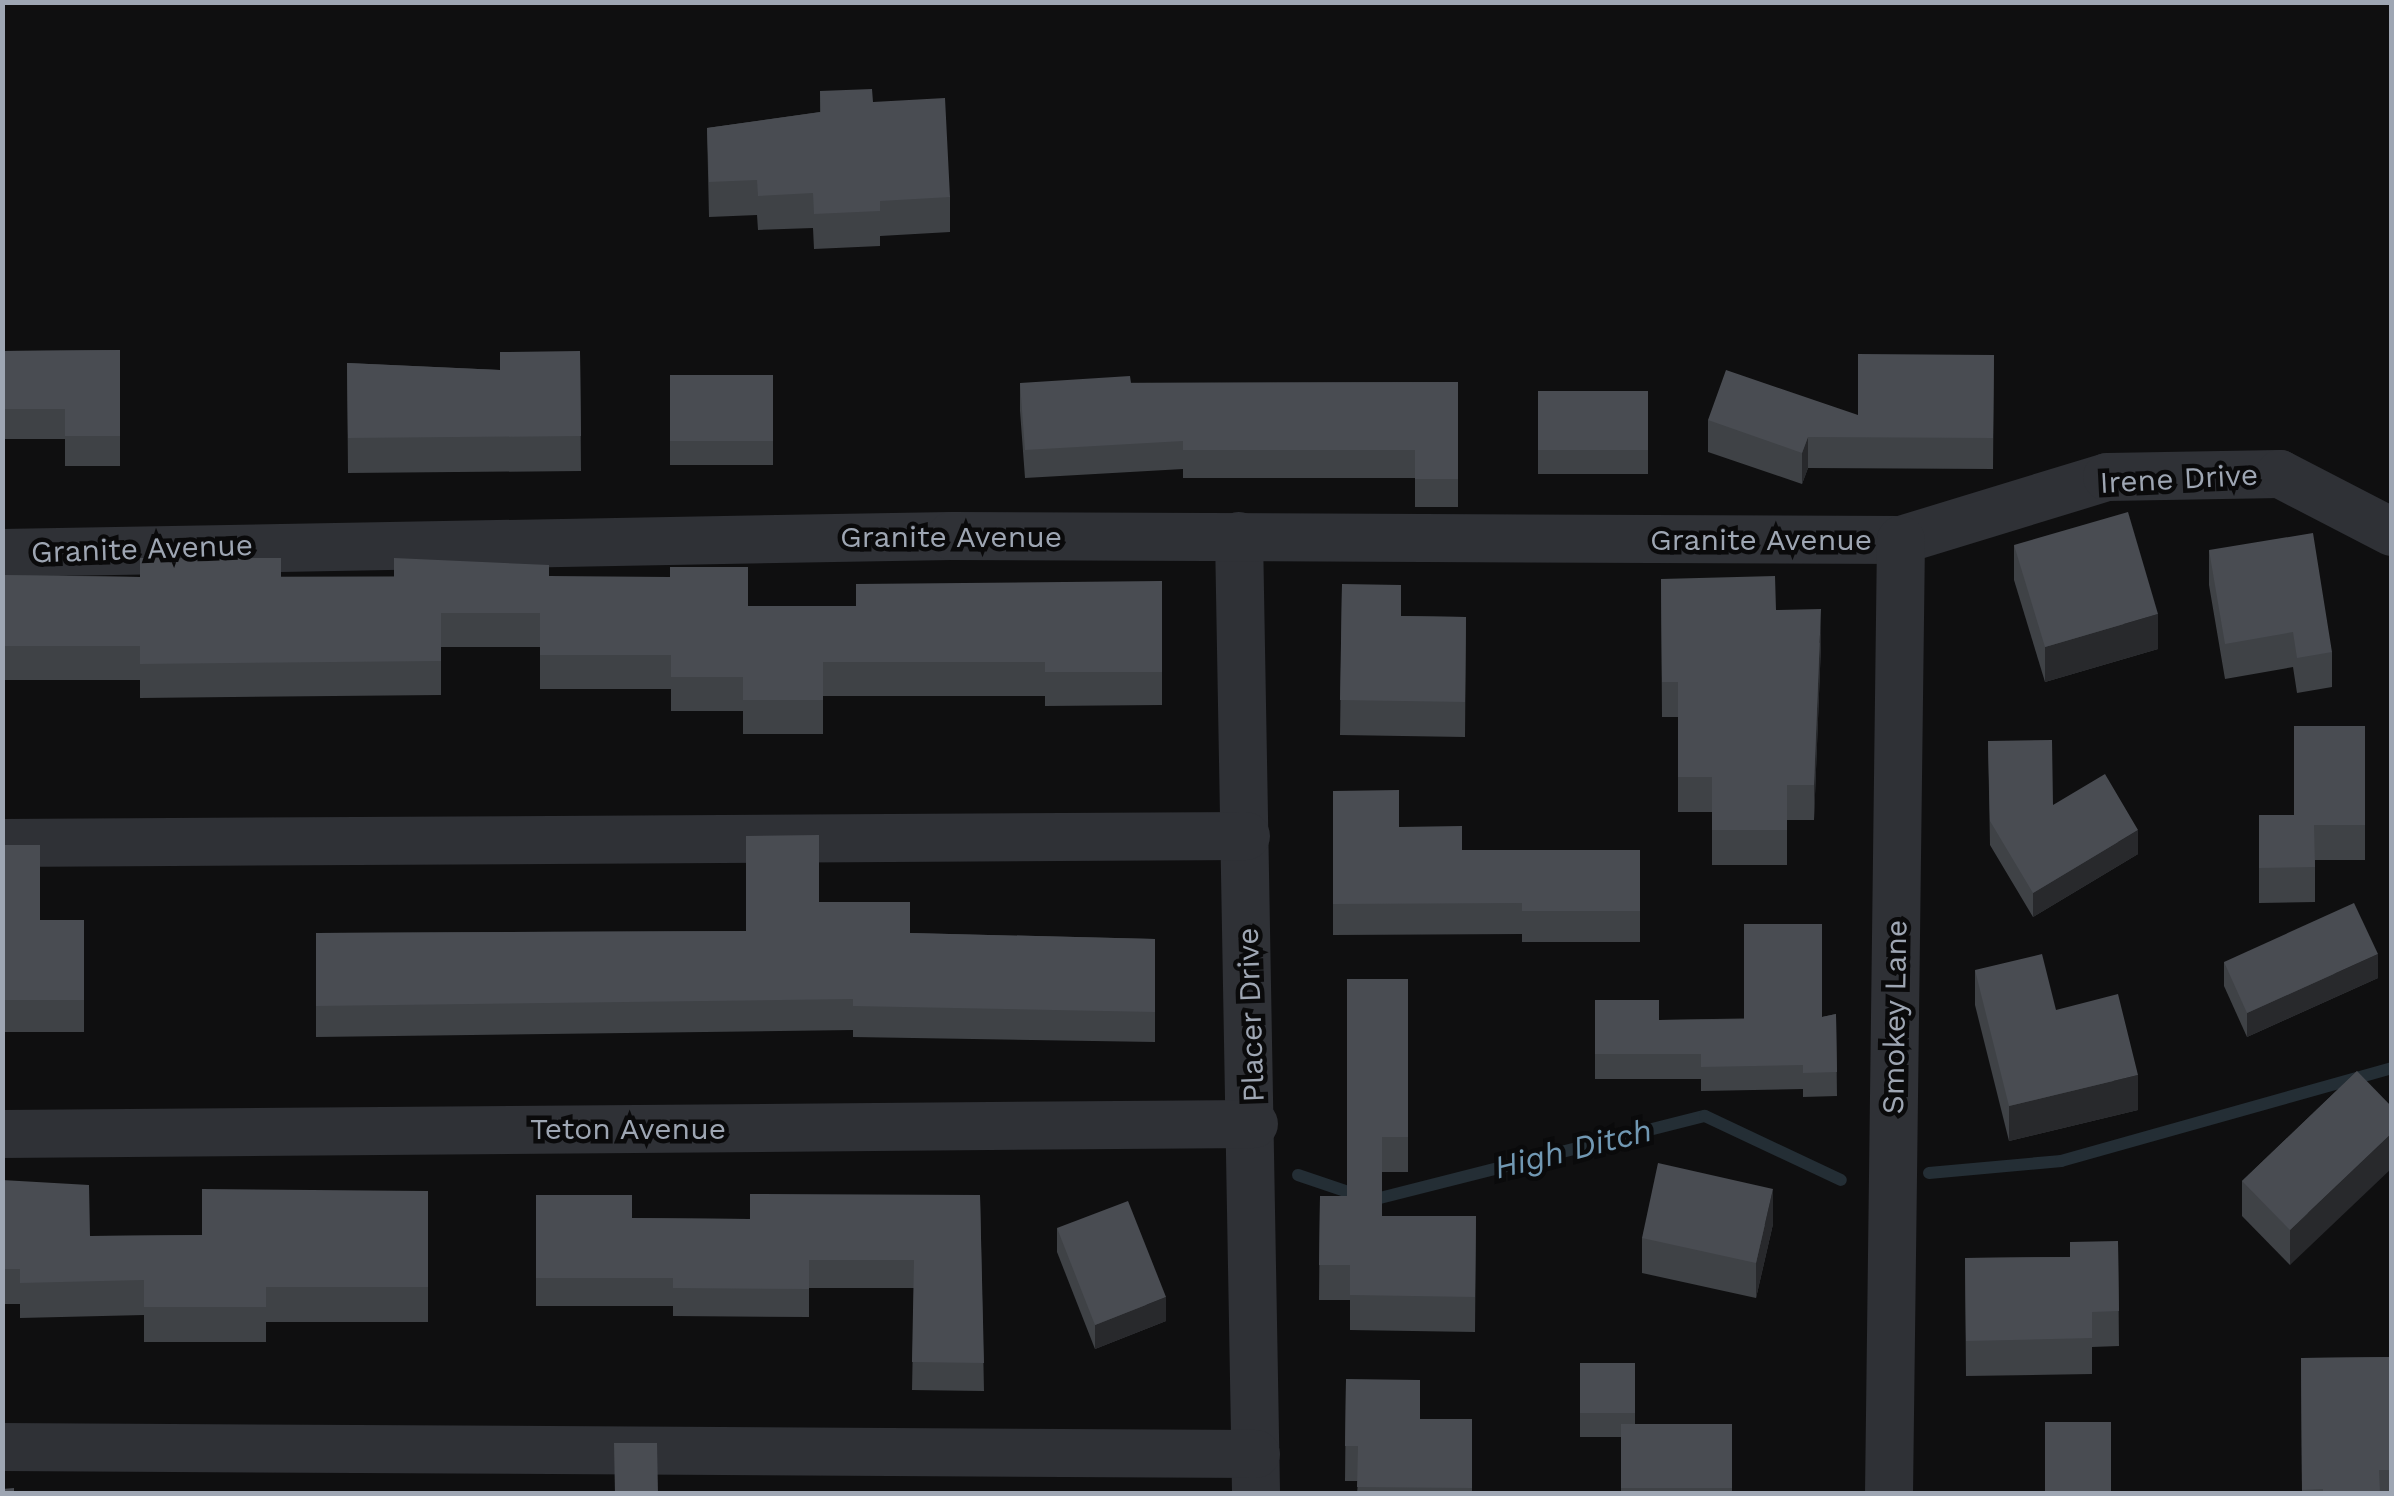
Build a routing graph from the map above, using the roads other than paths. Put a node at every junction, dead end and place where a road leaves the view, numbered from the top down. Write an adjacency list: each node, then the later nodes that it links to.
1 (2392, 532): 3 (street, Irene Drive)
2 (1238, 536): 3 (street, Granite Avenue); 4 (street, Granite Avenue); 5 (street, Placer Drive)
3 (1900, 540): 11 (street, Smokey Lane)
4 (2, 553)
5 (1246, 836): 6 (street); 7 (street, Placer Drive)
6 (2, 843)
7 (1254, 1124): 8 (street, Teton Avenue); 10 (street, Placer Drive)
8 (2, 1134)
9 (2, 1446): 10 (street)
10 (1256, 1474)
11 (1889, 1494)

